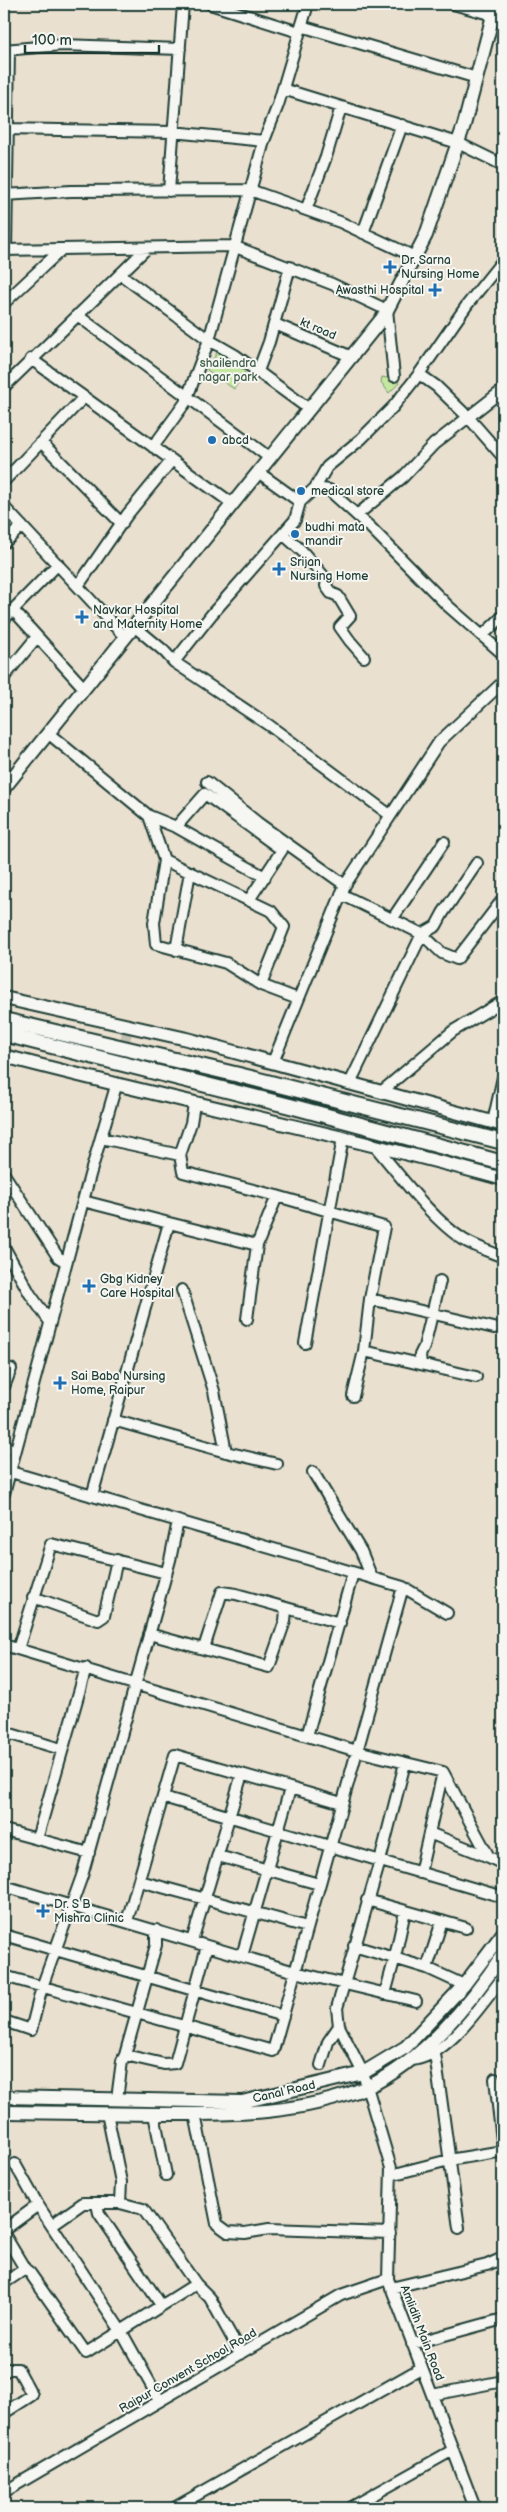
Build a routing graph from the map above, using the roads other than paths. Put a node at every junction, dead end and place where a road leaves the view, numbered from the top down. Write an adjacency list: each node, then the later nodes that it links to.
1 (183, 4): 7 (street)
2 (210, 4): 6 (street)
3 (308, 4): 6 (street)
4 (453, 4): 5 (street)
5 (495, 10): 9 (main road)
6 (300, 29): 9 (street); 10 (street)
7 (180, 49): 8 (street); 14 (street)
8 (6, 50): 13 (street)
9 (477, 78): 16 (main road)
10 (283, 89): 11 (street); 15 (street)
11 (341, 106): 12 (street); 21 (street)
12 (402, 125): 16 (street); 22 (street)
13 (6, 129): 14 (street); 20 (street)
14 (172, 132): 15 (street); 19 (street)
15 (264, 141): 18 (street)
16 (458, 142): 17 (street); 27 (main road)
17 (503, 165)
18 (250, 190): 19 (street); 21 (street); 23 (street)
19 (169, 192): 20 (street)
20 (5, 195): 26 (street)
21 (306, 210): 22 (street)
22 (364, 233): 27 (street)
23 (233, 246): 24 (street); 29 (street); 35 (street)
24 (146, 248): 25 (street); 30 (street)
25 (62, 249): 26 (street); 31 (street)
26 (5, 250)
27 (414, 257): 32 (main road)
28 (503, 262): 39 (street)
29 (290, 267): 32 (street); 34 (street)
30 (120, 274): 33 (street); 35 (street)
31 (4, 303)
32 (387, 310): 36 (main road); 40 (street)
33 (77, 316): 37 (street); 43 (street)
34 (275, 324): 36 (street, kt road); 38 (street)
35 (209, 340): 38 (street); 43 (street)
36 (352, 356): 45 (main road)
37 (32, 359): 41 (street); 44 (street)
38 (258, 371): 45 (street)
39 (419, 374): 46 (street); 54 (street)
40 (394, 376)
41 (4, 387)
42 (503, 390): 46 (street)
43 (188, 396): 48 (street); 50 (street)
44 (84, 397): 47 (street); 48 (street)
45 (309, 409): 50 (main road)
46 (468, 417): 49 (street); 58 (street)
47 (42, 443): 53 (street); 59 (street)
48 (153, 447): 51 (street)
49 (503, 457)
50 (270, 458): 52 (main road)
51 (172, 460): 56 (street); 59 (street)
52 (258, 472): 55 (street); 56 (main road)
53 (4, 481)
54 (315, 488): 55 (street); 58 (street)
55 (300, 502): 61 (street)
56 (232, 504): 68 (main road)
57 (4, 507): 60 (street)
58 (356, 515): 69 (street)
59 (122, 524): 64 (street)
60 (22, 526): 62 (street); 63 (street)
61 (283, 534): 73 (street); 74 (street)
62 (4, 542)
63 (58, 564): 64 (street); 65 (street)
64 (78, 586): 70 (street)
65 (14, 610): 67 (street); 71 (street)
66 (503, 616): 69 (street)
67 (4, 619)
68 (134, 626): 70 (main road); 74 (street)
69 (482, 636): 72 (street)
70 (125, 637): 77 (main road)
71 (36, 638): 75 (street); 77 (street)
72 (503, 654)
73 (364, 657)
74 (174, 662): 81 (street)
75 (4, 677)
76 (503, 682): 81 (street)
77 (84, 688): 78 (main road)
78 (48, 733): 80 (main road); 82 (street)
79 (207, 782): 89 (street)
80 (4, 788)
81 (390, 815): 89 (street)
82 (149, 816): 83 (street); 85 (street)
83 (176, 826): 88 (street); 88 (street)
84 (444, 842): 92 (street)
85 (164, 860): 87 (street); 94 (street)
86 (477, 863): 93 (street)
87 (190, 872): 91 (street); 94 (street)
88 (265, 877): 91 (street)
89 (343, 890): 92 (street); 97 (street)
90 (503, 899): 93 (street)
91 (250, 900): 95 (street)
92 (393, 918): 93 (street)
93 (422, 934): 104 (street)
94 (176, 950): 95 (street)
95 (261, 985): 97 (street)
96 (4, 998): 102 (main road)
97 (298, 999): 102 (street)
98 (503, 1001): 106 (street)
99 (4, 1020): 111 (highway)
100 (4, 1034): 114 (highway)
101 (4, 1056): 105 (main road)
102 (273, 1062): 104 (main road)
103 (503, 1077): 108 (street)
104 (350, 1083): 106 (main road)
105 (116, 1086): 107 (main road); 109 (street)
106 (381, 1092): 108 (main road)
107 (194, 1104): 110 (main road); 113 (street)
108 (498, 1123)
109 (101, 1138): 113 (street); 118 (street)
110 (343, 1138): 112 (main road); 119 (street)
111 (503, 1142)
112 (374, 1145): 116 (main road); 123 (street)
113 (180, 1155): 117 (street)
114 (503, 1163)
115 (4, 1174): 124 (street)
116 (503, 1180)
117 (277, 1196): 119 (street); 121 (street)
118 (83, 1201): 120 (street); 124 (street)
119 (328, 1211): 127 (street); 132 (street)
120 (169, 1223): 121 (street); 139 (street)
121 (256, 1245): 129 (street)
122 (4, 1248): 130 (street)
123 (503, 1257)
124 (66, 1262): 130 (street)
125 (440, 1281): 128 (street)
126 (182, 1290): 142 (street)
127 (370, 1299): 128 (street); 133 (street)
128 (431, 1314): 131 (street); 134 (street)
129 (247, 1319)
130 (50, 1322): 141 (street)
131 (494, 1328)
132 (305, 1343)
133 (364, 1351): 134 (street); 138 (street)
134 (420, 1364): 136 (street)
135 (4, 1367): 137 (street)
136 (476, 1377)
137 (4, 1391)
138 (353, 1396)
139 (113, 1420): 142 (street); 147 (street)
140 (4, 1446): 141 (street)
141 (15, 1452): 144 (street)
142 (226, 1452): 143 (street)
143 (277, 1464)
144 (7, 1471): 146 (street); 147 (street)
145 (313, 1472): 152 (street)
146 (4, 1494)
147 (92, 1496): 148 (street)
148 (178, 1521): 150 (street); 151 (street)
149 (117, 1560): 150 (street); 154 (street); 154 (street)
150 (166, 1573): 158 (street)
151 (353, 1573): 152 (street); 157 (street)
152 (372, 1578): 153 (street)
153 (402, 1587): 156 (street); 167 (street)
154 (33, 1597): 161 (street)
155 (286, 1610): 157 (street); 160 (street); 160 (street)
156 (447, 1613)
157 (340, 1623): 165 (street)
158 (149, 1634): 160 (street); 163 (street)
159 (4, 1645): 161 (street)
160 (204, 1648)
161 (18, 1649): 162 (street)
162 (86, 1668): 163 (street); 166 (street)
163 (134, 1684): 165 (street); 180 (street)
164 (4, 1732): 166 (street)
165 (307, 1736): 167 (street)
166 (61, 1749): 178 (street)
167 (357, 1751): 168 (street); 173 (street)
168 (405, 1763): 169 (street); 183 (street)
169 (443, 1772): 177 (street); 182 (street)
170 (242, 1774): 171 (street); 172 (street); 174 (street)
171 (290, 1788): 173 (street); 176 (street)
172 (163, 1797): 174 (street); 187 (street)
173 (342, 1803): 179 (street)
174 (230, 1816): 176 (street); 181 (street)
175 (4, 1830): 178 (street)
176 (278, 1830): 179 (street); 185 (street)
177 (429, 1833): 182 (street); 186 (street)
178 (36, 1839): 180 (street)
179 (330, 1845): 183 (street); 188 (street)
180 (89, 1853): 193 (street)
181 (218, 1856): 185 (street); 191 (street)
182 (489, 1857): 184 (street)
183 (380, 1861): 186 (street); 192 (street)
184 (503, 1864)
185 (267, 1869): 188 (street); 195 (street)
186 (420, 1873): 190 (street)
187 (140, 1881): 191 (street); 196 (street)
188 (320, 1884): 198 (street)
189 (4, 1886): 193 (street)
190 (503, 1897)
191 (205, 1899): 195 (street); 203 (street)
192 (367, 1900): 194 (street); 205 (street)
193 (71, 1904): 196 (street); 206 (street)
194 (405, 1911): 197 (street); 209 (street)
195 (255, 1913): 198 (street); 208 (street)
196 (127, 1921): 200 (street)
197 (442, 1922): 199 (street); 210 (street)
198 (307, 1927): 211 (street)
199 (466, 1928)
200 (156, 1930): 203 (street); 213 (street)
201 (503, 1933): 216 (main road, Canal Road)
202 (4, 1935): 206 (street)
203 (192, 1941): 204 (street)
204 (207, 1946): 208 (street); 218 (street)
205 (354, 1946): 209 (street); 215 (street)
206 (56, 1948): 213 (street); 217 (street)
207 (503, 1954): 228 (main road, Canal Road)
208 (242, 1956): 211 (street)
209 (396, 1957): 210 (street); 219 (street)
210 (427, 1968): 216 (street)
211 (295, 1972): 215 (street); 222 (street)
212 (4, 1976): 217 (street)
213 (147, 1977): 218 (street); 221 (street)
214 (503, 1977): 226 (street)
215 (344, 1984): 219 (street); 224 (street)
216 (464, 1985): 230 (main road, Canal Road)
217 (42, 1987): 221 (street); 223 (street)
218 (195, 1990): 222 (street); 225 (street)
219 (384, 1994): 220 (street)
220 (416, 2001)
221 (137, 2014): 225 (street); 227 (street)
222 (283, 2016): 225 (street)
223 (4, 2021)
224 (339, 2026): 229 (street); 230 (street, Amlidih Main Road)
225 (185, 2027): 227 (street)
226 (435, 2054): 228 (street); 241 (street)
227 (125, 2055): 234 (street)
228 (410, 2060): 232 (main road, Canal Road)
229 (321, 2065)
230 (363, 2073): 232 (street, Amlidih Main Road); 234 (main road, Canal Road)
231 (495, 2079): 239 (street)
232 (367, 2086): 238 (main road, Canal Road); 244 (street, Amlidih Main Road)
233 (4, 2097): 234 (main road, Canal Road)
234 (117, 2100)
235 (4, 2112): 236 (main road, Canal Road)
236 (107, 2113): 237 (main road, Canal Road); 246 (street)
237 (154, 2114): 238 (main road, Canal Road); 243 (street)
238 (195, 2114): 251 (street)
239 (502, 2124): 240 (street)
240 (503, 2150): 241 (street)
241 (449, 2160): 244 (street); 249 (street)
242 (15, 2164): 247 (street)
243 (166, 2175)
244 (391, 2175): 251 (street, Amlidih Main Road)
245 (97, 2204): 246 (street); 248 (street); 258 (street)
246 (120, 2204): 256 (street)
247 (38, 2205): 248 (street); 250 (street)
248 (53, 2224): 260 (street)
249 (459, 2228)
250 (4, 2230)
251 (390, 2233): 257 (street, Amlidih Main Road)
252 (4, 2234): 254 (street)
253 (503, 2258): 257 (street, Raipur Convent School Road)
254 (25, 2269): 255 (street); 260 (street)
255 (4, 2282)
256 (196, 2284): 258 (street); 262 (street)
257 (389, 2284): 261 (street, Amlidih Main Road); 262 (street, Raipur Convent School Road)
258 (161, 2305): 260 (street)
259 (503, 2319): 261 (street)
260 (121, 2331): 267 (street)
261 (412, 2344): 263 (street, Amlidih Main Road)
262 (241, 2354): 267 (street, Raipur Convent School Road)
263 (422, 2368): 266 (street, Amlidih Main Road); 271 (street)
264 (4, 2372): 268 (street)
265 (503, 2381): 266 (street)
266 (432, 2395): 269 (street, Amlidih Main Road)
267 (160, 2401): 270 (street, Raipur Convent School Road)
268 (4, 2413)
269 (453, 2450): 272 (street); 273 (street, Amlidih Main Road)
270 (4, 2492)
271 (174, 2508)
272 (350, 2508)
273 (475, 2508)

